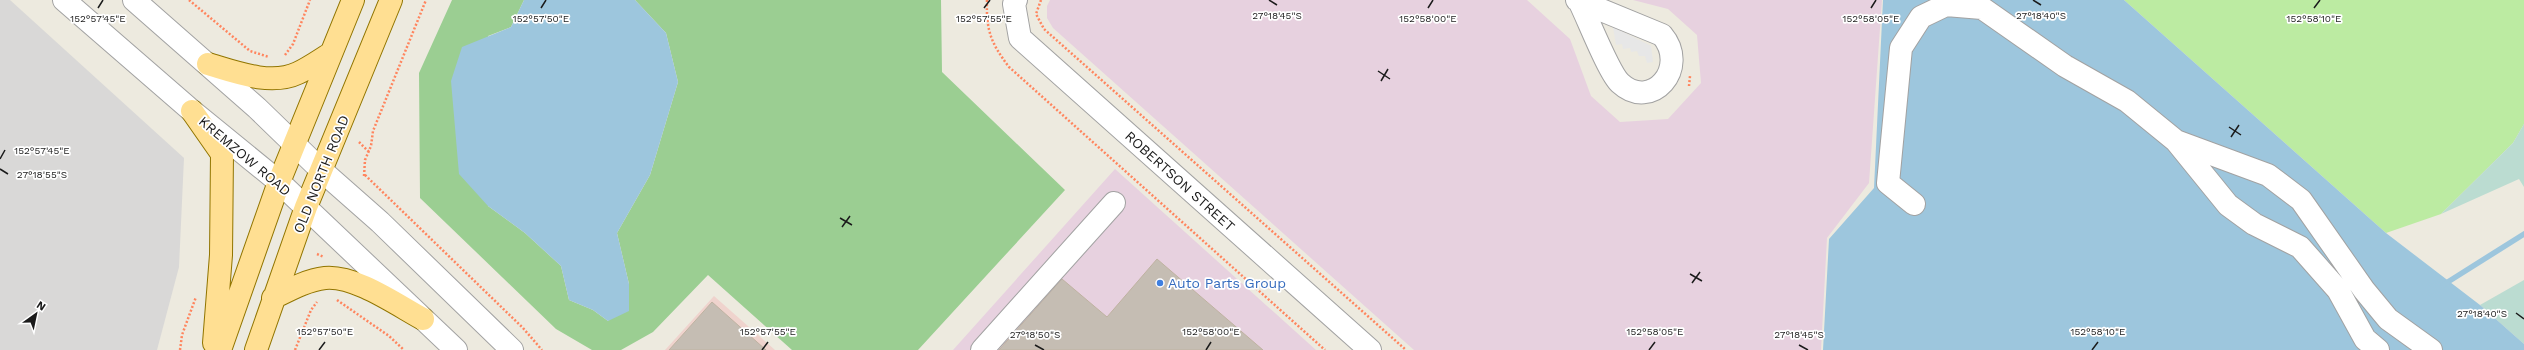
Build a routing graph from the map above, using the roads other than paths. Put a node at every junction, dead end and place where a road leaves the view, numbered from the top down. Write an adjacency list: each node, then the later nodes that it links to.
1 (64, 0): 9 (street, KREMZOW ROAD)
2 (134, 0): 8 (street)
3 (353, 0): 7 (main road)
4 (391, 0): 12 (main road, OLD NORTH ROAD)
5 (1016, 0): 25 (street, ROBERTSON STREET)
6 (1579, 1): 6 (street)
7 (330, 54): 8 (main road); 11 (main road)
8 (208, 64): 11 (street)
9 (192, 111): 13 (street, KREMZOW ROAD); 19 (main road)
10 (2176, 141): 15 (street); 26 (street); 27 (street)
11 (294, 144): 12 (street); 13 (main road)
12 (321, 170): 16 (main road, OLD NORTH ROAD); 23 (street)
13 (279, 182): 16 (street, KREMZOW ROAD); 20 (main road)
14 (1114, 203): 24 (street)
15 (1914, 204)
16 (306, 207): 17 (main road, OLD NORTH ROAD); 18 (street, KREMZOW ROAD)
17 (273, 298): 18 (main road); 21 (main road, OLD NORTH ROAD)
18 (424, 319): 22 (street, KREMZOW ROAD)
19 (214, 350)
20 (220, 350)
21 (256, 350)
22 (456, 350)
23 (512, 350)
24 (982, 350)
25 (1370, 350)
26 (2378, 350)
27 (2431, 350)

